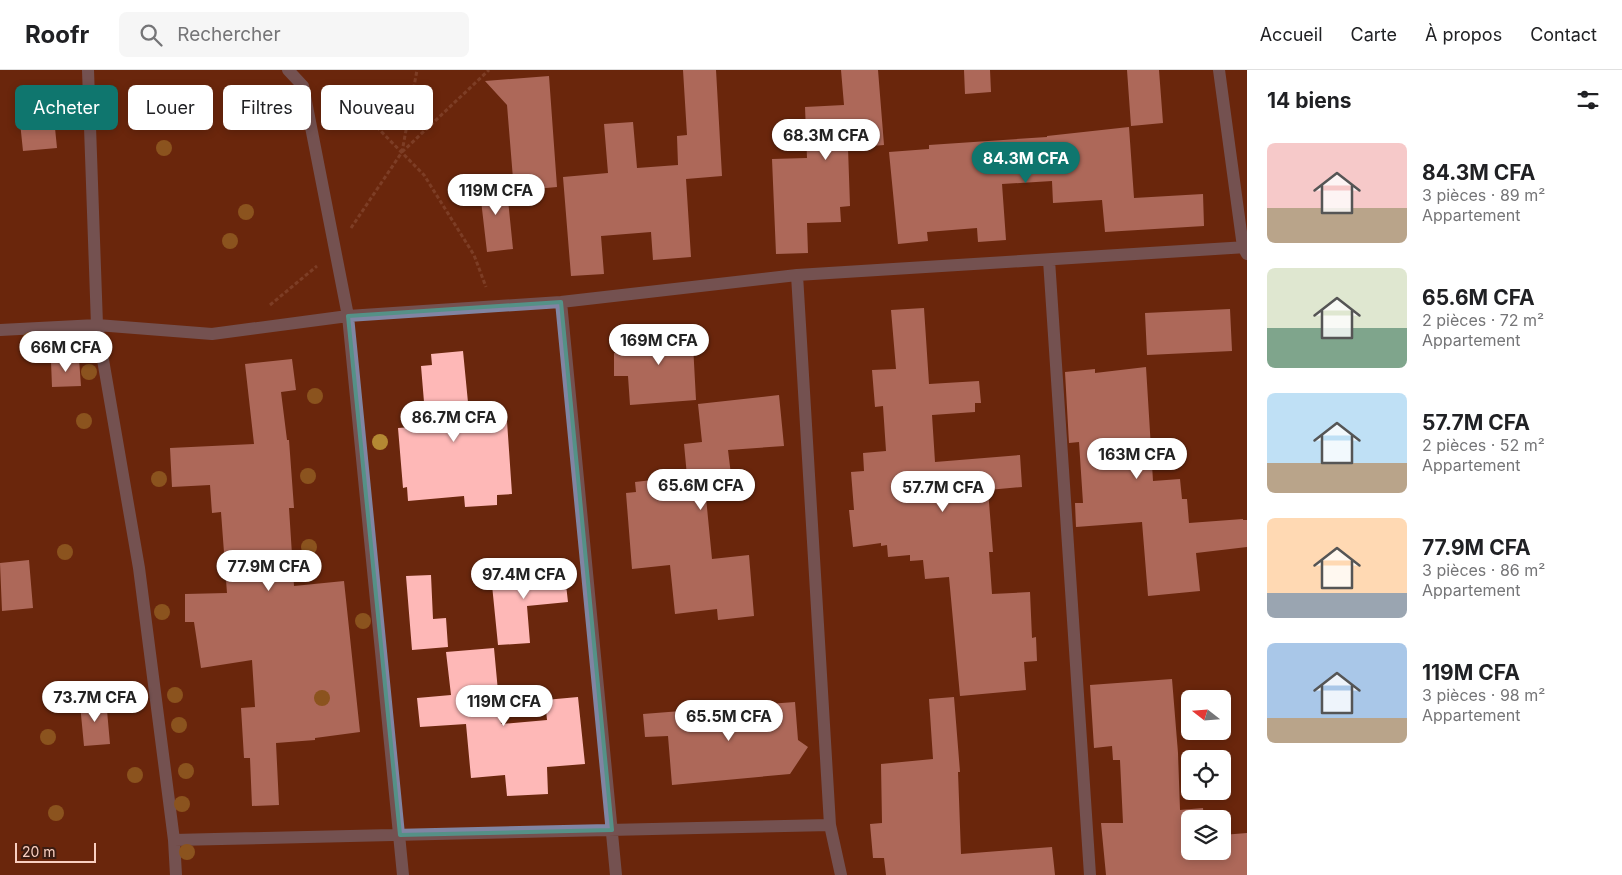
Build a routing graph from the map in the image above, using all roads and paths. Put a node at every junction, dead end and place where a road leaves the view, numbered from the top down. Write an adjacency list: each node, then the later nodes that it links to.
1 (88, 70): 13 (street)
2 (288, 70): 12 (street)
3 (489, 70): 6 (path)
4 (1219, 70): 7 (street)
5 (320, 87): 6 (path)
6 (402, 152): 11 (path)
7 (1246, 250): 8 (street)
8 (1049, 260): 9 (street); 23 (street)
9 (797, 276): 10 (street); 15 (street)
10 (561, 302): 11 (street); 16 (street)
11 (493, 307): 12 (street)
12 (348, 316): 13 (street); 17 (street)
13 (97, 325): 14 (street); 18 (street)
14 (0, 330)
15 (830, 825): 16 (street); 22 (street)
16 (612, 830): 17 (street); 21 (street)
17 (400, 835): 18 (street); 20 (street)
18 (174, 840): 19 (street)
19 (176, 875)
20 (403, 875)
21 (616, 875)
22 (841, 875)
23 (1090, 875)

